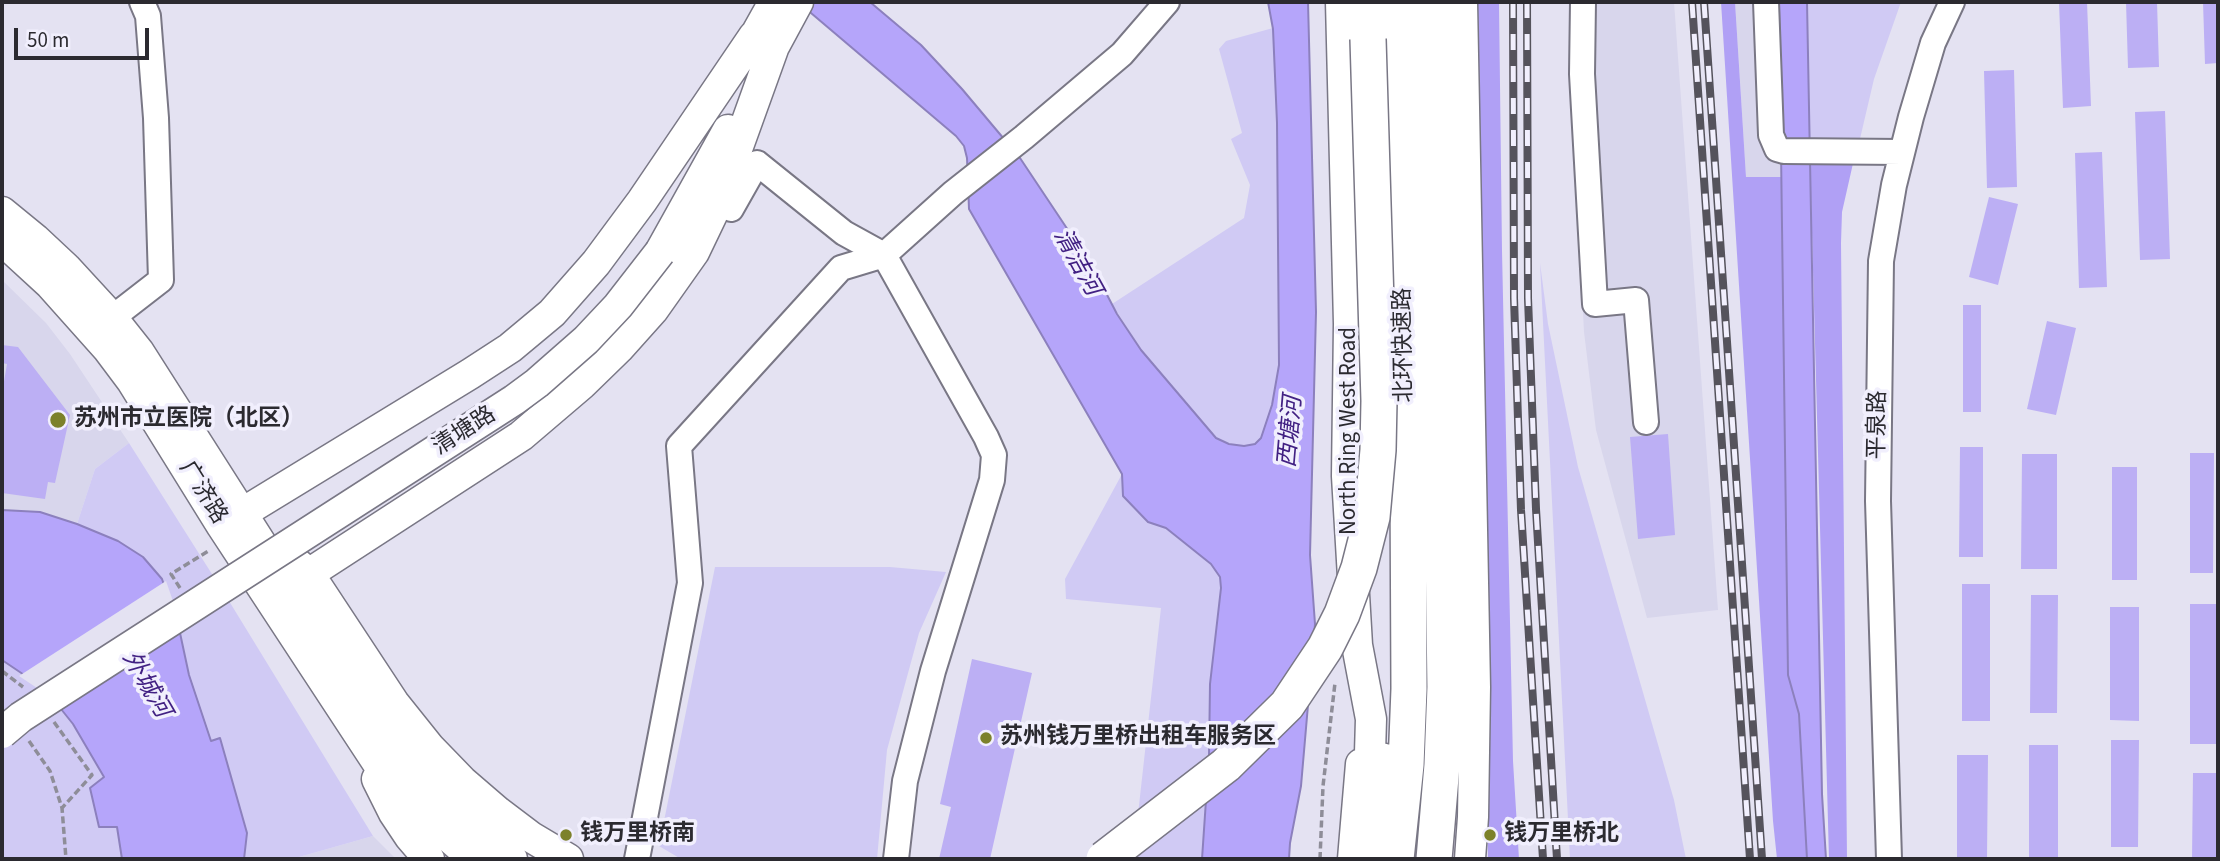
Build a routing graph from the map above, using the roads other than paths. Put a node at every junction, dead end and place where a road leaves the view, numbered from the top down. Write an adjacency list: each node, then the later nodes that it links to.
1 (142, 2): 19 (street)
2 (1167, 2): 18 (street)
3 (1340, 2): 24 (main road, North Ring West Road)
4 (1367, 2): 34 (highway, bridge)
5 (1397, 2): 20 (highway, 北环快速路)
6 (1432, 2): 39 (highway)
7 (1462, 2): 40 (main road)
8 (1583, 2): 21 (street)
9 (1766, 2): 13 (street)
10 (1952, 2): 13 (street, 平泉路)
11 (790, 3): 12 (main road, 清塘路)
12 (764, 42): 14 (main road); 17 (main road, 清塘路); 22 (main road)
13 (1902, 152): 41 (street, 平泉路)
14 (718, 202): 18 (street); 23 (main road)
15 (2, 212): 19 (main road, 广济路)
16 (2, 240): 22 (main road, 广济路)
17 (654, 248): 25 (main road, 清塘路); 27 (main road, 清塘路, bridge)
18 (884, 255): 32 (street); 33 (street)
19 (112, 318): 22 (main road, 广济路)
20 (1406, 370): 37 (highway); 38 (highway)
21 (1646, 422)
22 (231, 520): 23 (main road, 广济路)
23 (289, 587): 26 (main road, 广济路); 30 (main road, 广济路); 31 (main road, 广济路)
24 (1357, 645): 35 (main road); 36 (main road, North Ring West Road)
25 (2, 709)
26 (355, 730): 28 (main road, 广济路); 29 (main road, 广济路)
27 (12, 734)
28 (429, 859)
29 (474, 859)
30 (512, 859)
31 (568, 859)
32 (637, 859)
33 (896, 859)
34 (1104, 859)
35 (1353, 859)
36 (1364, 859)
37 (1370, 859)
38 (1396, 859)
39 (1434, 859)
40 (1470, 859)
41 (1889, 859)

